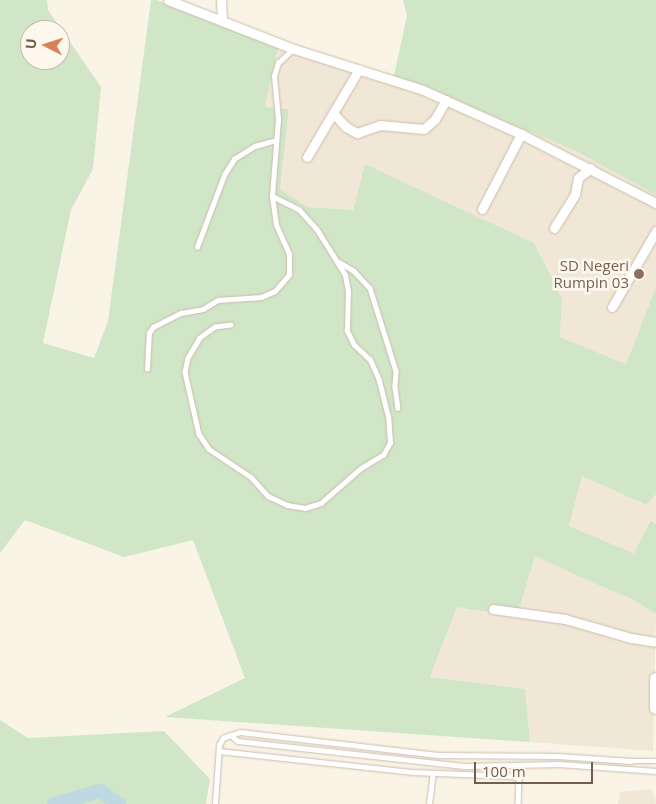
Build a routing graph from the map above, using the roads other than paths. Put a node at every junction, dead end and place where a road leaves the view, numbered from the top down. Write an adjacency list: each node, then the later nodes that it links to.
1 (168, 0): 3 (street)
2 (221, 0): 3 (street)
3 (222, 21): 4 (street)
4 (294, 48): 5 (street); 9 (lane)
5 (359, 69): 6 (street); 7 (street)
6 (446, 100): 7 (street); 8 (street)
7 (333, 113): 10 (street)
8 (521, 134): 11 (street); 14 (street)
9 (276, 140): 12 (lane); 17 (lane)
10 (307, 157)
11 (591, 168): 13 (street); 15 (street)
12 (272, 196): 18 (lane); 21 (lane)
13 (656, 203)
14 (482, 209)
15 (554, 228)
16 (656, 231): 19 (street)
17 (197, 246)
18 (338, 261): 20 (lane); 22 (lane)
19 (612, 307)
20 (231, 325)
21 (147, 369)
22 (398, 408)
23 (493, 609): 24 (street)
24 (656, 642)
25 (656, 679): 26 (main road)
26 (656, 708)
27 (231, 736): 28 (lane); 29 (lane); 30 (lane)
28 (219, 751): 31 (lane); 32 (lane)
29 (656, 760)
30 (656, 771)
31 (433, 773): 33 (lane); 34 (lane)
32 (215, 804)
33 (429, 804)
34 (518, 804)

